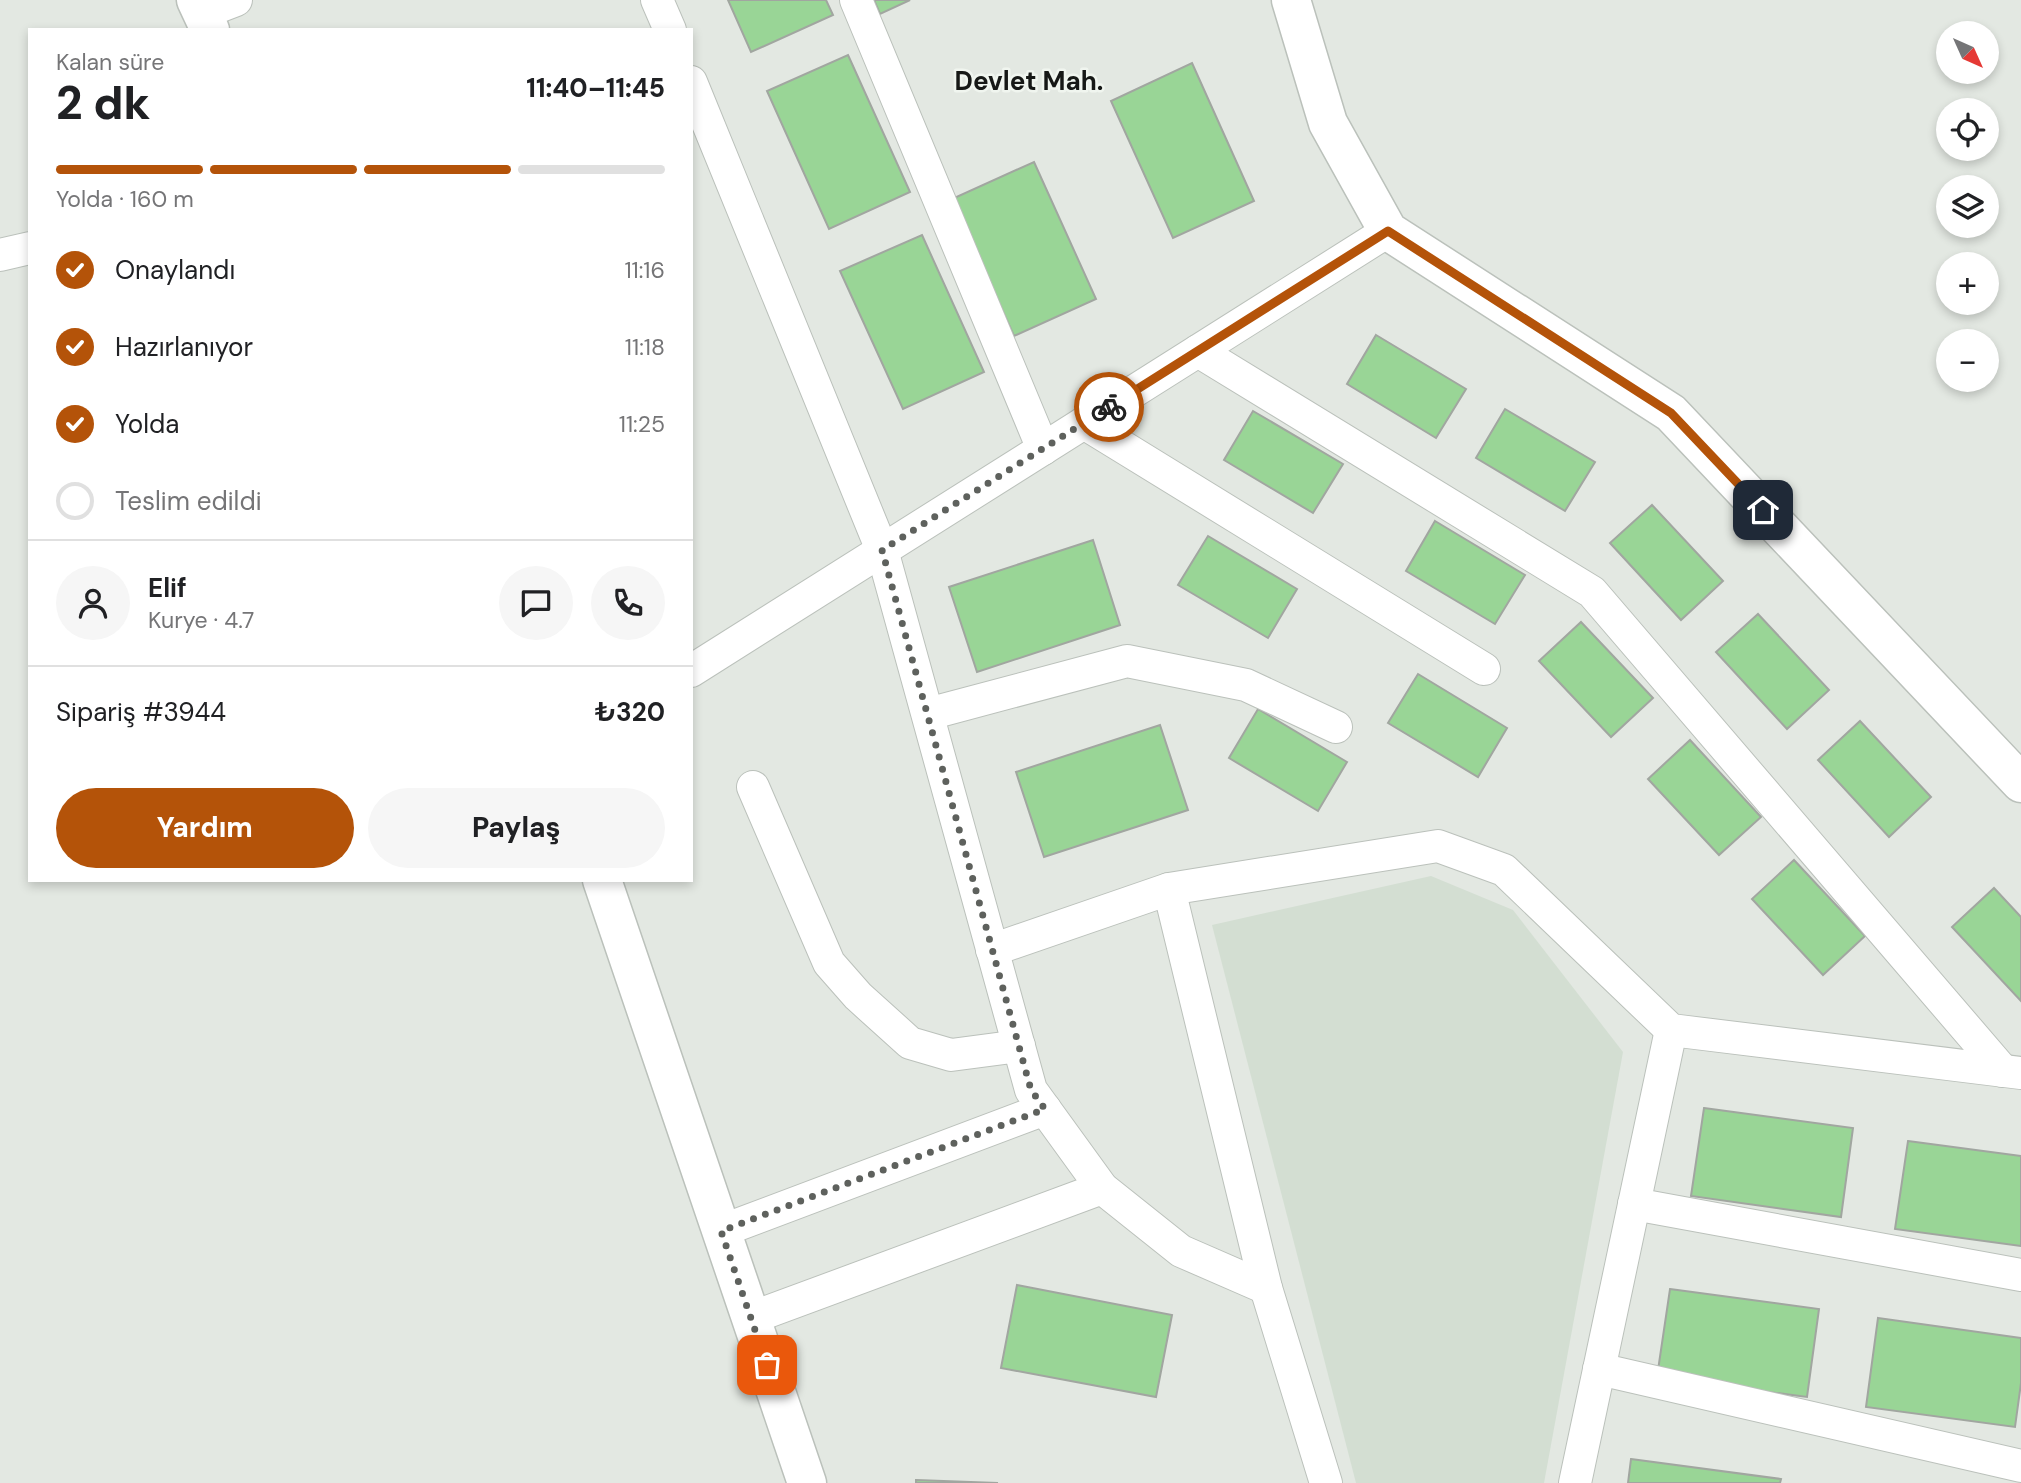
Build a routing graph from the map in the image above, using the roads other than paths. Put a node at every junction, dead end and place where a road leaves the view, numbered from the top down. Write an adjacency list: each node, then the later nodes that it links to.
1 (657, 0): 4 (street)
2 (856, 0): 12 (street)
3 (1291, 0): 7 (street)
4 (669, 28)
5 (693, 92): 6 (street)
6 (701, 132): 13 (street)
7 (1388, 231): 10 (street); 18 (street)
8 (28, 248): 9 (street)
9 (0, 255)
10 (1198, 351): 11 (street); 25 (street)
11 (1084, 423): 12 (street); 14 (street)
12 (1043, 449): 13 (street)
13 (882, 550): 15 (street); 16 (street)
14 (1484, 669)
15 (693, 670)
16 (928, 714): 17 (street); 22 (street)
17 (1336, 727)
18 (2021, 783)
19 (753, 787): 24 (street)
20 (603, 882): 29 (street)
21 (1169, 889): 22 (street); 23 (street); 31 (street)
22 (992, 950): 24 (street)
23 (1671, 1030): 25 (street); 28 (street)
24 (1019, 1046): 26 (street)
25 (2012, 1072)
26 (1045, 1109): 27 (street); 29 (street)
27 (1102, 1188): 31 (street); 32 (street)
28 (1634, 1204): 30 (street); 33 (street)
29 (721, 1231): 32 (street)
30 (2021, 1275)
31 (1266, 1287): 36 (street)
32 (751, 1318): 35 (street)
33 (1599, 1369): 34 (street); 37 (street)
34 (2021, 1466)
35 (807, 1483)
36 (1325, 1483)
37 (1575, 1483)

